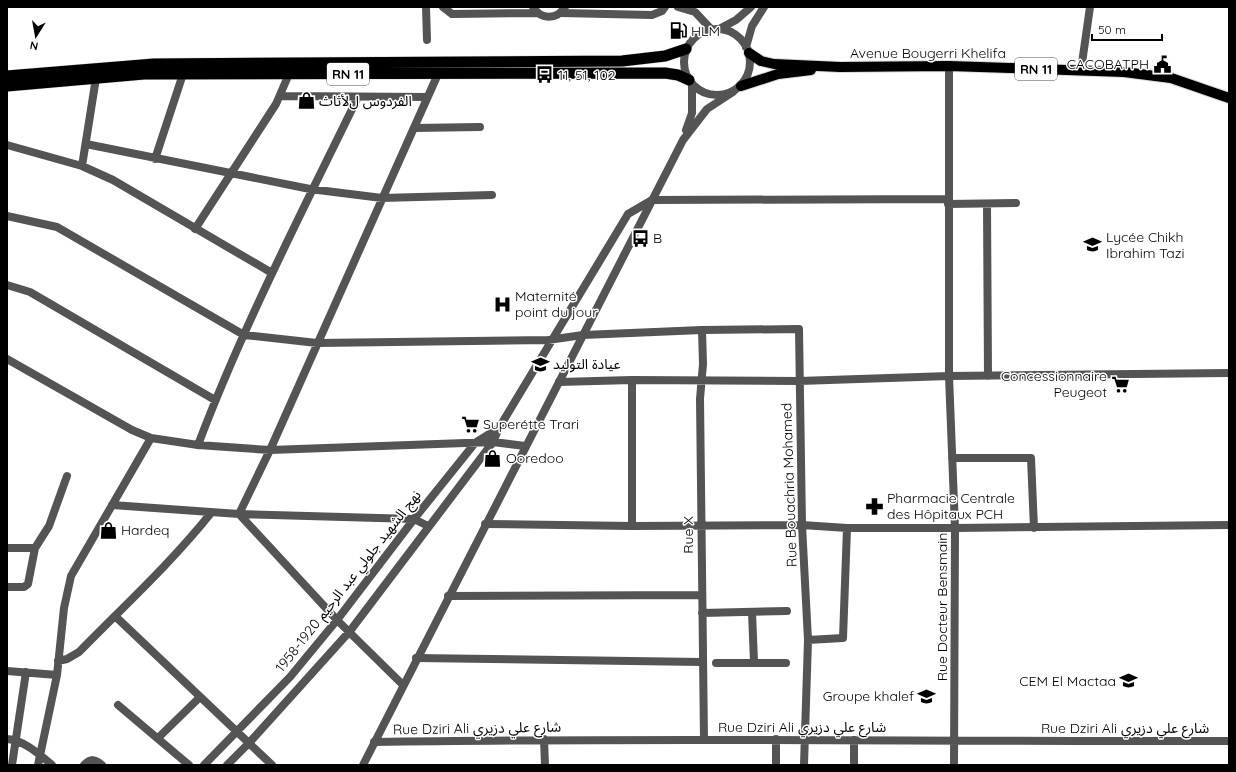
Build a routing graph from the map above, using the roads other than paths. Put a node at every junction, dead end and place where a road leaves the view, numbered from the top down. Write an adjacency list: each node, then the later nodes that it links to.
1 (426, 7): 11 (street)
2 (443, 7): 8 (street)
3 (665, 7): 9 (street)
4 (678, 7): 10 (street)
5 (751, 7): 10 (street)
6 (764, 7): 13 (street)
7 (1090, 7): 16 (street)
8 (535, 10): 9 (street)
9 (563, 10)
10 (715, 29): 12 (street); 13 (street)
11 (427, 40)
12 (686, 49): 20 (highway, RN 11); 22 (street)
13 (748, 50): 15 (main road, Avenue Bougerri Khelifa / RN 11); 24 (street)
14 (949, 66): 15 (main road, Avenue Bougerri Khelifa / RN 11); 16 (main road, Avenue Bougerri Khelifa / RN 11); 41 (street, Rue Docteur Bensmain)
15 (840, 67): 24 (main road, Avenue Bougerri Khelifa / RN 11)
16 (1081, 70): 28 (main road, Avenue Bougerri Khelifa / RN 11)
17 (184, 74): 18 (highway, RN 11); 21 (highway, RN 11); 34 (street)
18 (290, 74): 19 (highway, RN 11); 25 (street)
19 (438, 74): 22 (highway, RN 11); 27 (street)
20 (7, 76)
21 (96, 78): 23 (highway, RN 11); 32 (street)
22 (690, 83): 24 (street); 31 (street)
23 (7, 86)
24 (737, 89): 31 (street)
25 (280, 96): 26 (street); 36 (street)
26 (358, 97): 27 (street); 37 (street)
27 (427, 97): 30 (street)
28 (1229, 98)
29 (480, 127): 30 (street)
30 (414, 128): 39 (street)
31 (683, 140): 40 (street)
32 (86, 144): 34 (street); 35 (street)
33 (7, 145): 35 (street)
34 (155, 158): 36 (street)
35 (82, 166): 45 (street)
36 (230, 174): 37 (street); 45 (street)
37 (314, 189): 39 (street); 46 (street)
38 (492, 195): 39 (street)
39 (382, 198): 52 (street)
40 (652, 200): 41 (street); 50 (street); 51 (street)
41 (948, 201): 43 (street); 55 (street, Rue Docteur Bensmain)
42 (1016, 203): 43 (street)
43 (987, 204): 56 (street)
44 (7, 216): 49 (street)
45 (195, 229): 46 (street)
46 (272, 273): 49 (street)
47 (7, 285): 61 (street)
48 (702, 330): 50 (street); 58 (street, Rue X); 59 (street, Rue Bouachria Mohamed)
49 (244, 335): 52 (street); 61 (street)
50 (583, 335): 51 (street); 60 (street)
51 (553, 339): 52 (street); 62 (street)
52 (317, 342): 68 (street)
53 (7, 359): 63 (street)
54 (1229, 373): 56 (street)
55 (949, 376): 56 (street); 59 (street); 69 (street, Rue Docteur Bensmain)
56 (988, 376)
57 (632, 380): 58 (street); 60 (street); 79 (street)
58 (701, 380): 59 (street); 80 (street, Rue X)
59 (799, 381): 76 (street, Rue Bouachria Mohamed)
60 (559, 382): 67 (street)
61 (215, 400): 66 (street)
62 (499, 428): 64 (street, نهج الشهيد جلولي عبد الرحيم 1920-1958); 65 (street)
63 (152, 438): 66 (street); 71 (street)
64 (493, 442): 65 (street); 67 (street); 78 (street, نهج الشهيد جلولي عبد الرحيم 1920-1958)
65 (475, 443): 68 (street); 74 (street, نهج الشهيد جلولي عبد الرحيم 1920-1958)
66 (198, 445): 68 (street)
67 (525, 446): 75 (street)
68 (270, 450): 73 (street)
69 (952, 458): 82 (street, Rue Docteur Bensmain); 83 (street)
70 (67, 476): 85 (street)
71 (112, 506): 72 (street); 97 (street)
72 (211, 513): 73 (street); 92 (street)
73 (239, 514): 74 (street); 93 (street)
74 (414, 519): 78 (street); 93 (street, نهج الشهيد جلولي عبد الرحيم 1920-1958)
75 (485, 524): 79 (street); 88 (street)
76 (802, 525): 80 (street); 81 (street); 95 (street, Rue Bouachria Mohamed)
77 (1229, 525): 83 (street)
78 (428, 526): 94 (street, نهج الشهيد جلولي عبد الرحيم 1920-1958)
79 (632, 526): 80 (street)
80 (701, 526): 87 (street, Rue X)
81 (847, 528): 82 (street); 95 (street)
82 (955, 528): 83 (street); 120 (street, Rue Docteur Bensmain)
83 (1034, 528)
84 (7, 548): 85 (street)
85 (35, 548): 86 (street)
86 (7, 587)
87 (701, 595): 88 (street); 91 (street, Rue X)
88 (448, 596): 96 (street)
89 (787, 611): 90 (street)
90 (752, 612): 91 (street); 99 (street)
91 (702, 613): 98 (street, Rue X)
92 (115, 616): 97 (street); 108 (street)
93 (337, 620): 94 (street); 105 (street, نهج الشهيد جلولي عبد الرحيم 1920-1958)
94 (350, 631): 106 (street, نهج الشهيد جلولي عبد الرحيم 1920-1958); 107 (street)
95 (808, 640): 114 (street, Rue Bouachria Mohamed)
96 (416, 658): 98 (street); 107 (street)
97 (58, 661): 104 (street)
98 (702, 662): 116 (street, Rue X)
99 (754, 662): 100 (street); 101 (street)
100 (716, 663)
101 (786, 663)
102 (7, 671): 103 (street)
103 (26, 672): 104 (street); 112 (street)
104 (57, 675): 122 (street)
105 (290, 677): 106 (street); 110 (street, نهج الشهيد جلولي عبد الرحيم 1920-1958)
106 (302, 685): 121 (street, نهج الشهيد جلولي عبد الرحيم 1920-1958)
107 (403, 685): 119 (street)
108 (200, 696): 110 (street); 111 (street)
109 (118, 705): 111 (street)
110 (238, 733): 121 (street); 129 (street, نهج الشهيد جلولي عبد الرحيم 1920-1958)
111 (158, 738): 128 (street)
112 (11, 739): 122 (street); 123 (street)
113 (776, 739): 114 (street, Rue Dziri Ali شارع علي دزيري); 116 (street, Rue Dziri Ali شارع علي دزيري); 134 (street)
114 (804, 739): 117 (street, Rue Dziri Ali شارع علي دزيري); 135 (street, Rue Bouachria Mohamed)
115 (544, 740): 116 (street, Rue Dziri Ali شارع علي دزيري); 119 (street, Rue Dziri Ali شارع علي دزيري); 133 (street)
116 (704, 740)
117 (854, 740): 120 (street, Rue Dziri Ali شارع علي دزيري); 136 (street)
118 (1229, 741): 120 (street, Rue Dziri Ali شارع علي دزيري)
119 (374, 742): 132 (street)
120 (954, 742): 137 (street, Rue Docteur Bensmain)
121 (249, 743): 130 (street, نهج الشهيد جلولي عبد الرحيم 1920-1958); 131 (street)
122 (40, 755): 124 (street); 125 (street)
123 (12, 765)
124 (38, 765)
125 (52, 765)
126 (84, 765): 127 (street)
127 (102, 765)
128 (189, 765)
129 (204, 765)
130 (226, 765)
131 (272, 765)
132 (362, 765)
133 (545, 765)
134 (776, 765)
135 (804, 765)
136 (854, 765)
137 (954, 765)

